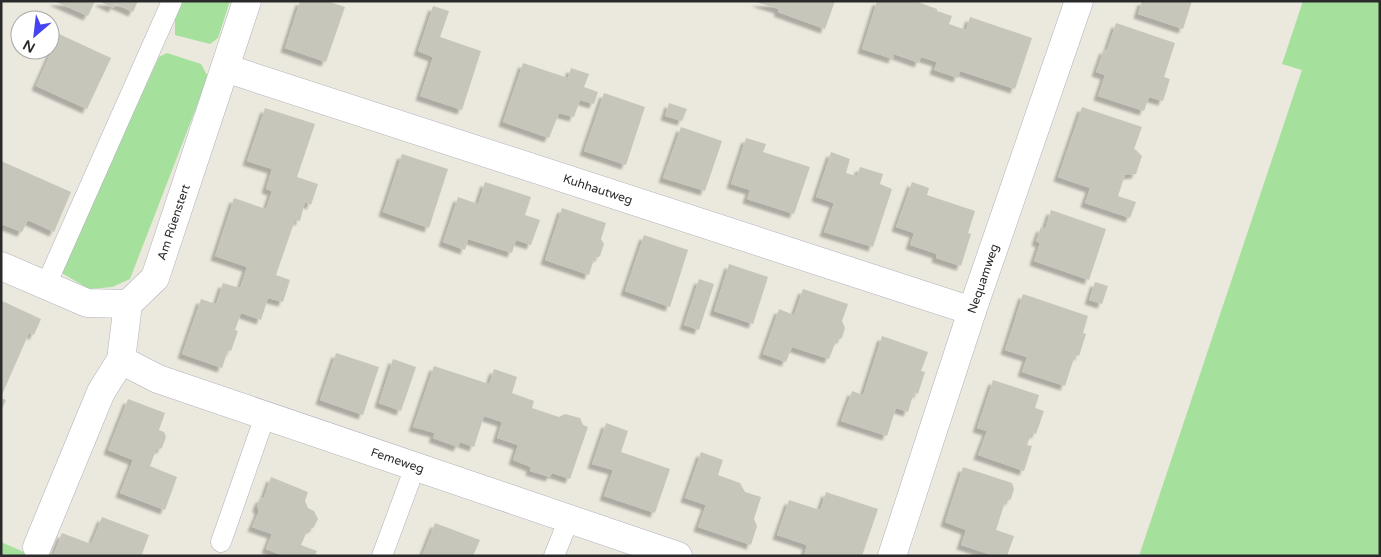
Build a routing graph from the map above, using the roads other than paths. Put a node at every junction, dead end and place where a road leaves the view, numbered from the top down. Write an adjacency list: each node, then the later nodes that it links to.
1 (172, 1): 6 (lane)
2 (248, 1): 4 (street, Am Rüenstert)
3 (1072, 3): 8 (street, Nequamweg)
4 (225, 68): 7 (street, Am Rüenstert); 8 (street, Kuhhautweg)
5 (1, 266): 6 (street)
6 (46, 285): 7 (street)
7 (128, 304): 9 (street)
8 (972, 311): 18 (street, Nequamweg)
9 (121, 360): 10 (street, Femeweg); 14 (street)
10 (265, 416): 11 (street, Femeweg); 13 (lane)
11 (415, 467): 12 (street, Femeweg); 15 (lane)
12 (569, 518): 16 (lane); 17 (street, Femeweg)
13 (221, 542)
14 (37, 547)
15 (382, 556)
16 (554, 556)
17 (678, 556)
18 (892, 556)

